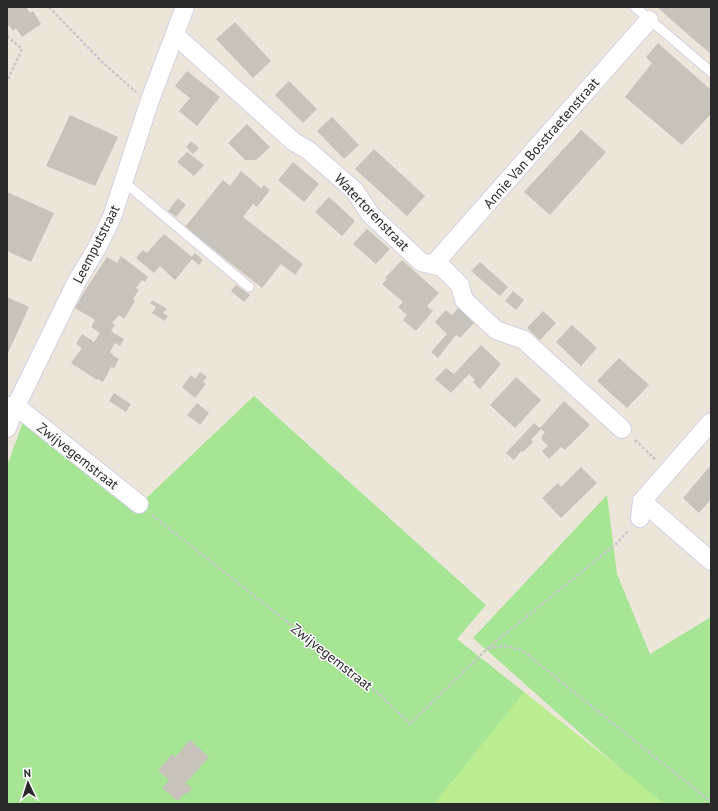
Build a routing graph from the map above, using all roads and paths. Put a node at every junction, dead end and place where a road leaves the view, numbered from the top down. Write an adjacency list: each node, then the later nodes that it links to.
1 (49, 7): 9 (path)
2 (185, 7): 5 (street, Leemputstraat)
3 (635, 7): 4 (lane)
4 (649, 20): 7 (lane); 11 (street, Annie Van Bosstraetenstraat)
5 (175, 35): 9 (street, Leemputstraat); 11 (street, Watertorenstraat)
6 (7, 36): 8 (path)
7 (711, 72)
8 (7, 81)
9 (150, 100): 10 (street, Leemputstraat)
10 (124, 182): 12 (lane); 13 (street, Leemputstraat)
11 (433, 265): 16 (street, Watertorenstraat)
12 (249, 286)
13 (11, 406): 15 (street, Leemputstraat); 18 (street, Zwijvegemstraat)
14 (711, 422): 19 (street)
15 (7, 428)
16 (622, 429): 17 (path)
17 (661, 464)
18 (139, 504): 21 (path, Zwijvegemstraat)
19 (641, 509): 20 (street); 21 (path, Zwijvegemstraat)
20 (711, 561)
21 (488, 648): 22 (path)
22 (711, 802)

